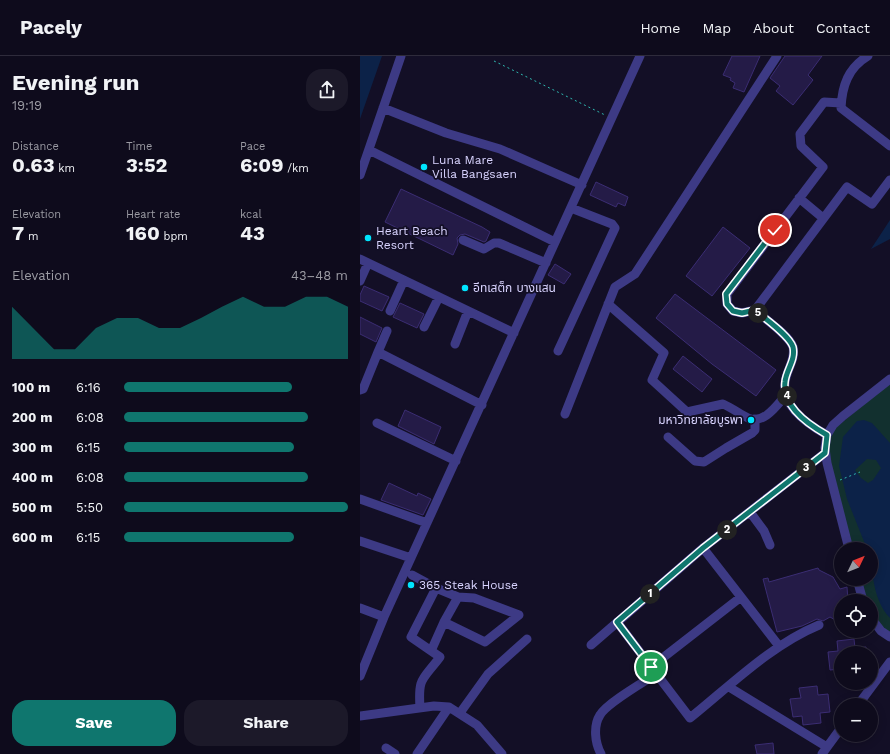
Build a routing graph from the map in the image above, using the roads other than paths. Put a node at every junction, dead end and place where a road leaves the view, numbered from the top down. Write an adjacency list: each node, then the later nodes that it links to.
1 (401, 56): 6 (street)
2 (640, 56): 11 (street)
3 (777, 56): 22 (street)
4 (868, 56): 5 (street)
5 (841, 103): 7 (street); 12 (street)
6 (383, 108): 8 (street); 11 (street)
7 (890, 146)
8 (369, 150): 9 (street); 16 (street)
9 (360, 175)
10 (890, 180): 14 (street)
11 (582, 185): 13 (street)
12 (799, 198): 14 (street); 23 (street)
13 (571, 208): 16 (street); 30 (street)
14 (823, 218): 23 (street)
15 (463, 240): 18 (street)
16 (556, 242): 18 (street)
17 (364, 261): 19 (street); 20 (street)
18 (546, 264): 28 (street)
19 (404, 280): 21 (street); 24 (street)
20 (360, 281)
21 (439, 297): 25 (street); 26 (street)
22 (608, 304): 36 (street); 37 (street)
23 (755, 310): 34 (street)
24 (390, 311)
25 (468, 311): 28 (street); 29 (street)
26 (424, 326)
27 (387, 331): 31 (street)
28 (514, 333): 35 (street)
29 (455, 344)
30 (558, 351)
31 (378, 352): 33 (street); 35 (street)
32 (890, 379): 39 (street)
33 (360, 390)
34 (786, 395): 37 (street); 39 (street)
35 (482, 405): 42 (street)
36 (565, 414)
37 (755, 419): 40 (street)
38 (378, 423): 42 (street)
39 (827, 435): 41 (street)
40 (668, 437)
41 (825, 453): 44 (street); 47 (street)
42 (456, 461): 45 (street)
43 (360, 499): 45 (street)
44 (750, 512): 48 (street); 49 (street)
45 (427, 523): 50 (street)
46 (360, 541): 50 (street)
47 (847, 542)
48 (770, 545)
49 (703, 548): 54 (street); 58 (street)
50 (411, 558): 56 (street)
51 (412, 575): 52 (street)
52 (436, 588): 53 (street); 65 (street)
53 (458, 597): 57 (street); 57 (street)
54 (741, 597): 64 (street); 68 (street)
55 (360, 608): 56 (street)
56 (384, 617): 66 (street)
57 (444, 622): 65 (street)
58 (617, 622): 63 (street); 68 (street)
59 (819, 625): 64 (street)
60 (878, 627): 61 (street)
61 (890, 637)
62 (527, 639): 74 (street)
63 (591, 644)
64 (779, 646): 70 (street)
65 (431, 650): 73 (street)
66 (363, 659): 69 (street)
67 (890, 662): 71 (street)
68 (653, 670): 70 (street); 82 (street)
69 (360, 676)
70 (729, 687): 78 (street)
71 (863, 698)
72 (449, 707): 73 (street); 74 (street); 80 (street)
73 (420, 708): 75 (street)
74 (460, 713): 81 (street)
75 (360, 716)
76 (834, 737): 78 (street)
77 (386, 748): 79 (street)
78 (824, 750)
79 (395, 754)
80 (417, 754)
81 (502, 754)
82 (601, 754)

